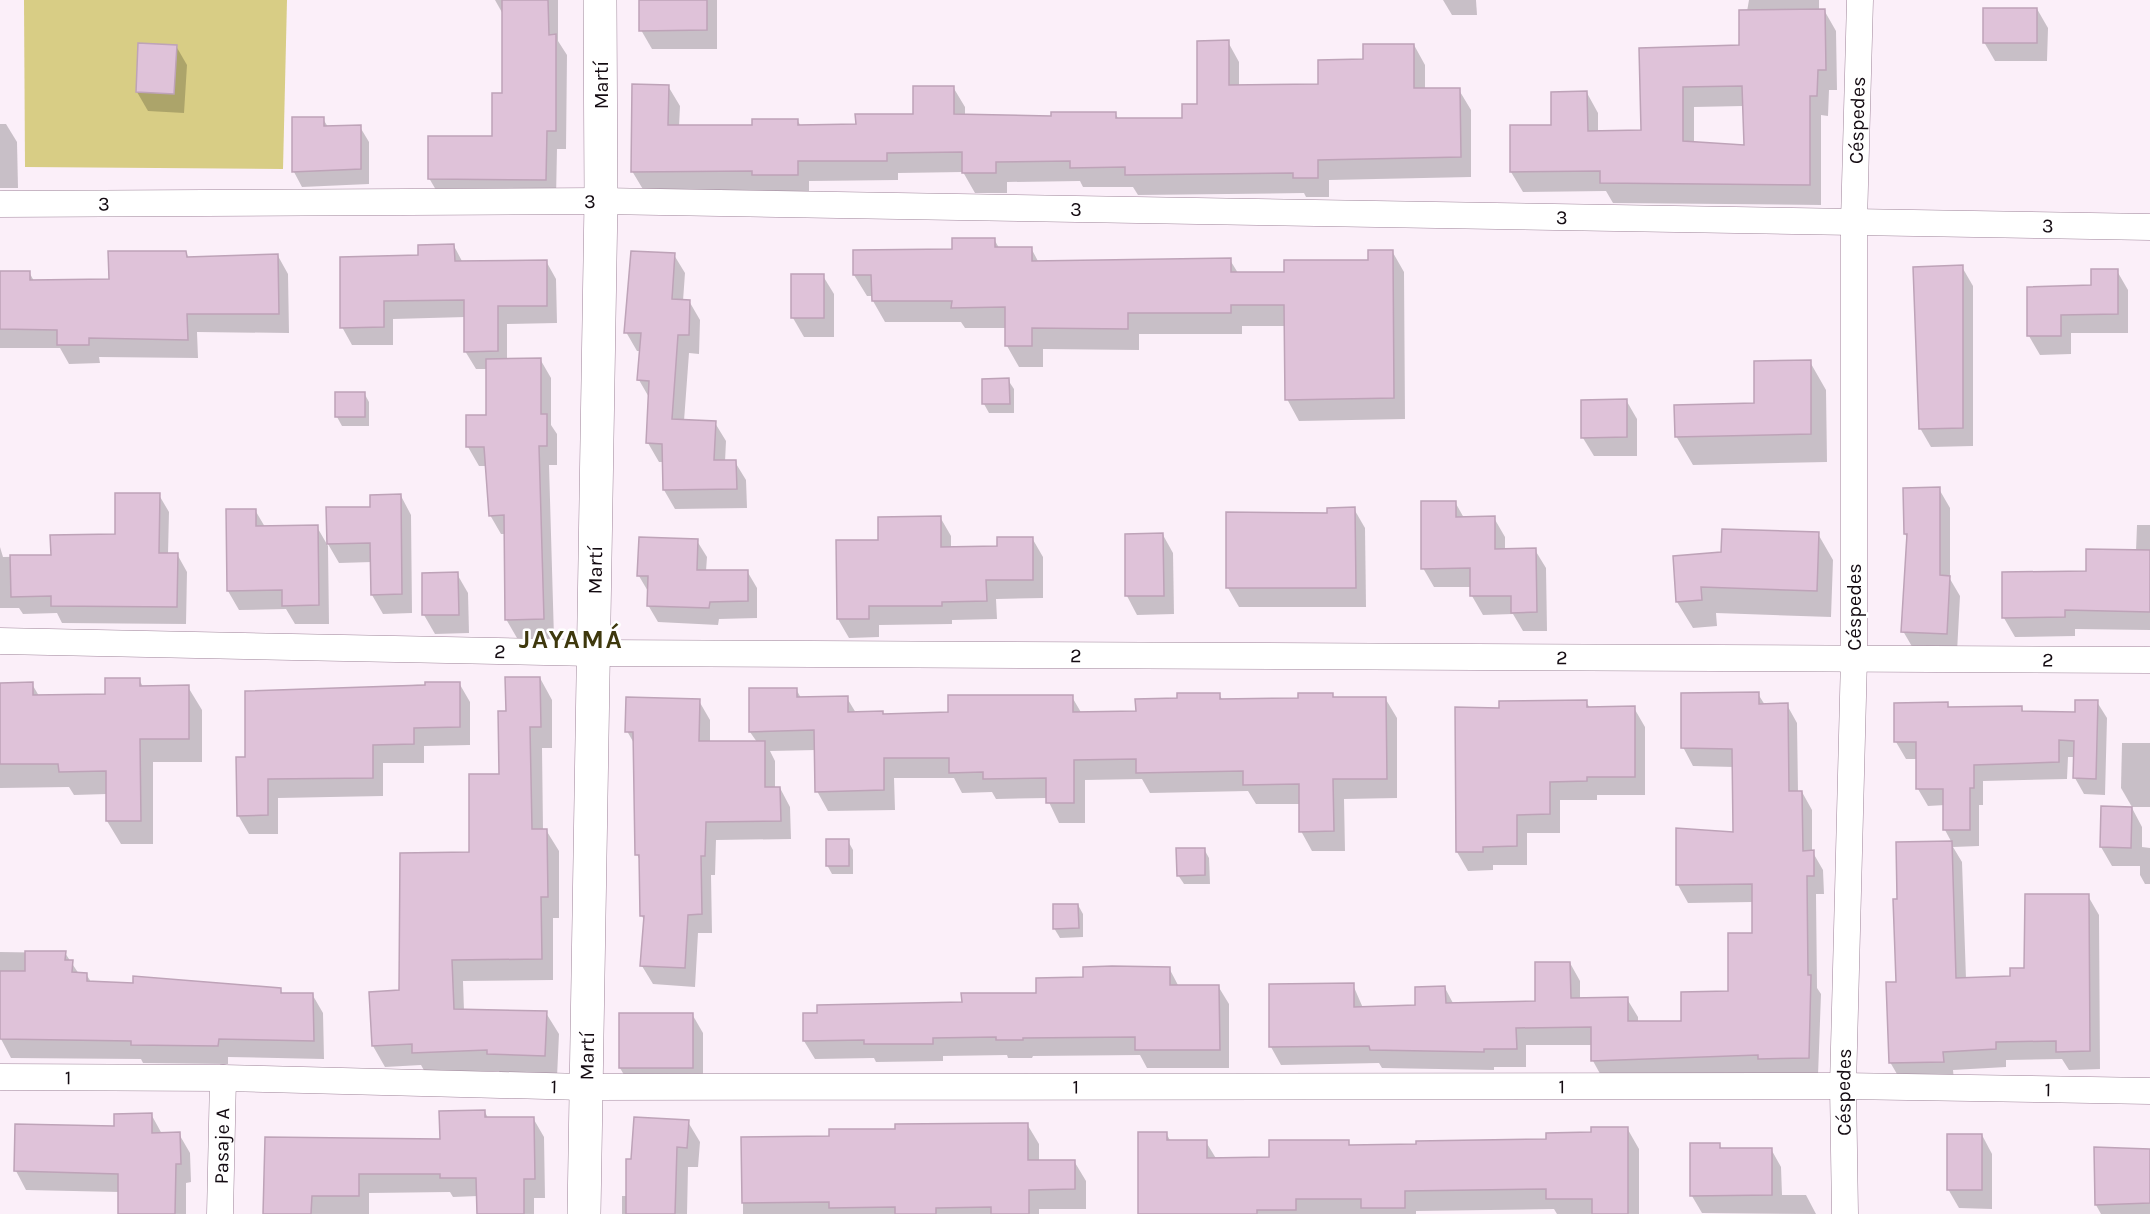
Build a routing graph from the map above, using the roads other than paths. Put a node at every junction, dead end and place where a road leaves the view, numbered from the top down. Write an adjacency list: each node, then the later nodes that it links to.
1 (600, 0): 3 (street, Martí)
2 (1860, 0): 5 (street, Céspedes)
3 (601, 201): 4 (street, 3); 5 (street, 3); 8 (street, Martí)
4 (0, 204)
5 (1854, 222): 6 (street, 3); 9 (street, Céspedes)
6 (2150, 227)
7 (0, 641): 8 (street, 2)
8 (593, 653): 9 (street, 2); 14 (street, Martí)
9 (1854, 658): 10 (street, 2); 13 (street, Céspedes)
10 (2150, 660)
11 (0, 1077): 12 (street, 1)
12 (223, 1078): 14 (street, 1); 16 (street, Pasaje A)
13 (1843, 1086): 14 (street, 1); 15 (street, 1); 18 (street, Céspedes)
14 (584, 1087): 17 (street, Martí)
15 (2150, 1091)
16 (220, 1214)
17 (584, 1214)
18 (1845, 1214)

